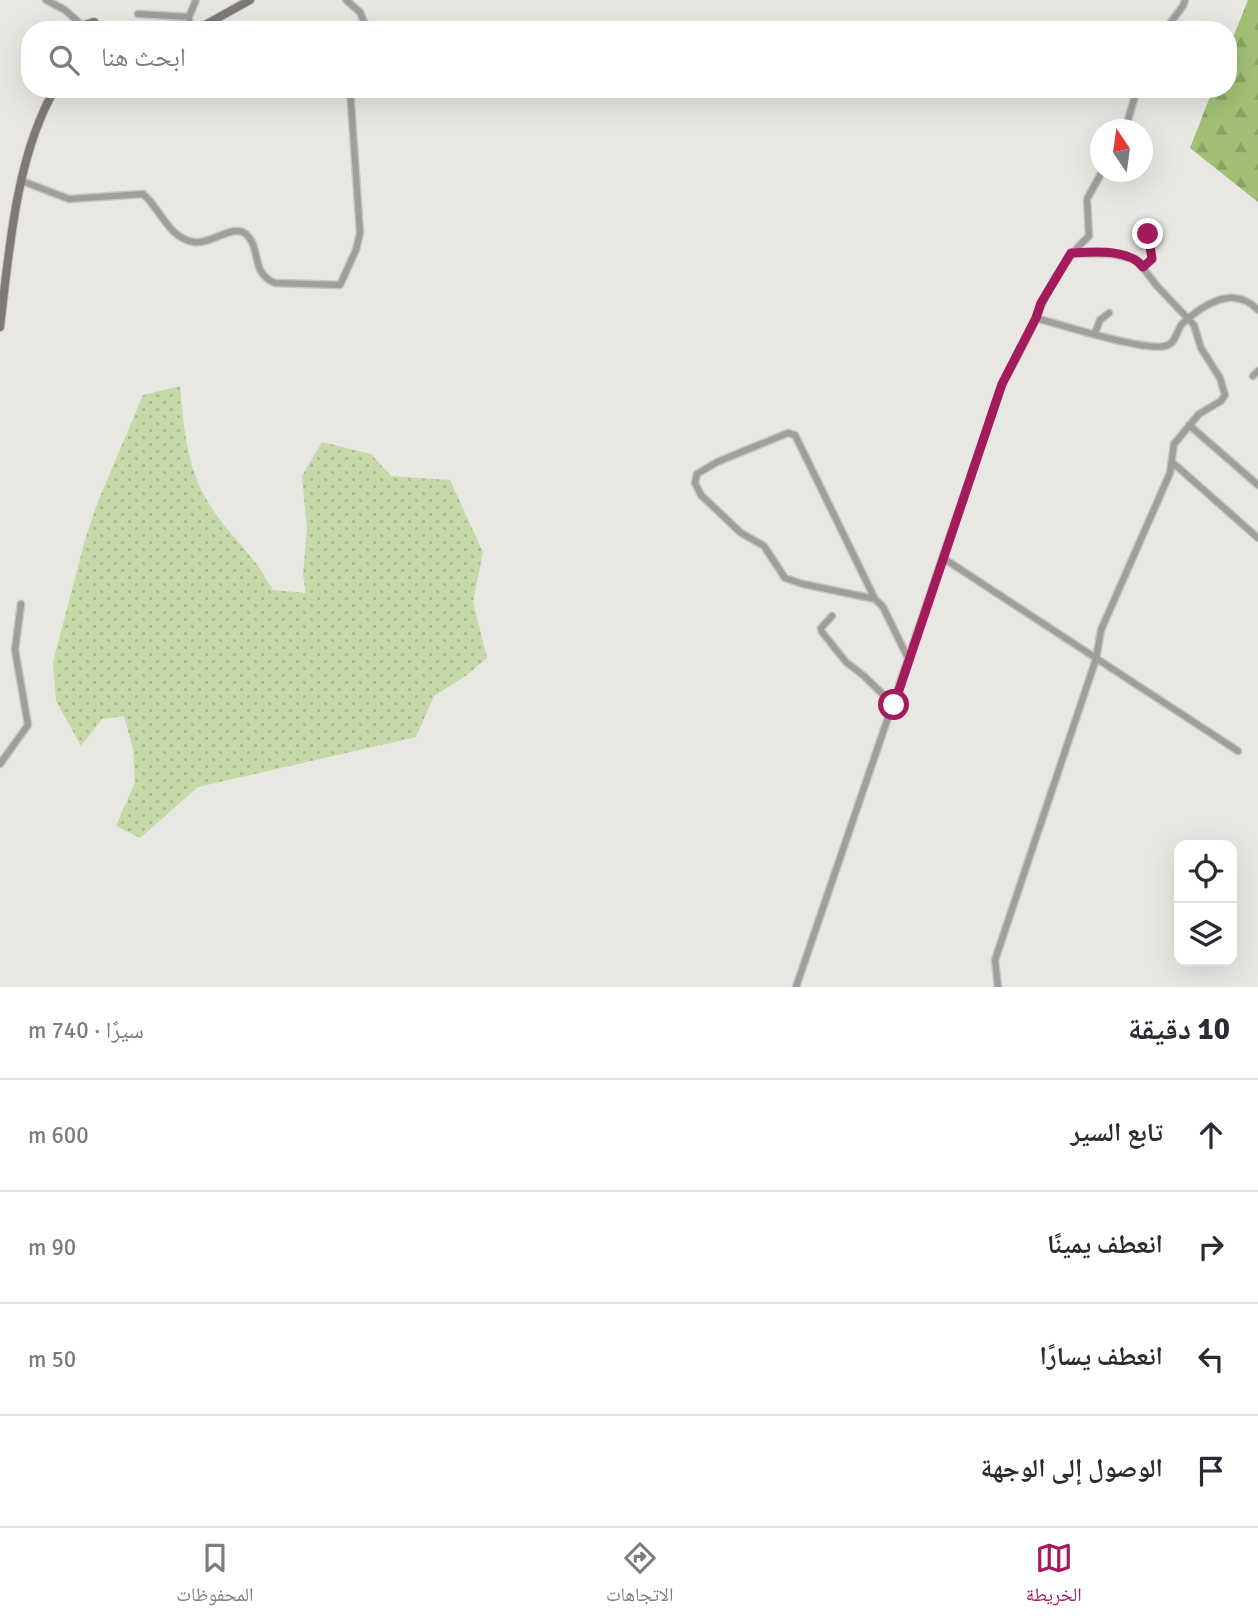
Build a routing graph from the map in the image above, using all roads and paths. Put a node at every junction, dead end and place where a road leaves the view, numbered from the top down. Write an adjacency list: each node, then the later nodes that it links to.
1 (46, 0): 8 (street)
2 (196, 0): 7 (street)
3 (250, 0): 10 (street)
4 (346, 0): 11 (street)
5 (1185, 0): 12 (street)
6 (138, 14): 7 (street)
7 (189, 17): 9 (street)
8 (77, 21)
9 (189, 21)
10 (212, 21)
11 (364, 21)
12 (1172, 21)
13 (50, 98): 17 (street)
14 (351, 98): 17 (street)
15 (1134, 98): 16 (street)
16 (1128, 119)
17 (22, 181): 24 (street)
18 (1096, 182): 20 (street)
19 (1148, 225): 21 (street)
20 (1071, 253): 21 (street); 25 (street)
21 (1143, 267): 26 (street)
22 (1258, 310): 26 (street)
23 (1109, 313): 28 (street)
24 (1, 316): 27 (street)
25 (1036, 318): 28 (street); 33 (street)
26 (1189, 320): 28 (street); 29 (street)
27 (0, 327)
28 (1095, 333)
29 (1189, 425): 30 (street); 31 (street)
30 (1172, 462): 32 (street); 37 (street)
31 (1258, 485)
32 (1258, 538)
33 (943, 558): 37 (street); 38 (street)
34 (875, 599): 34 (street); 38 (street)
35 (21, 604): 41 (street)
36 (832, 616): 39 (street)
37 (1096, 659): 40 (street); 43 (street)
38 (909, 660): 39 (street)
39 (894, 705): 42 (street)
40 (1238, 751)
41 (0, 764)
42 (796, 987)
43 (998, 987)

